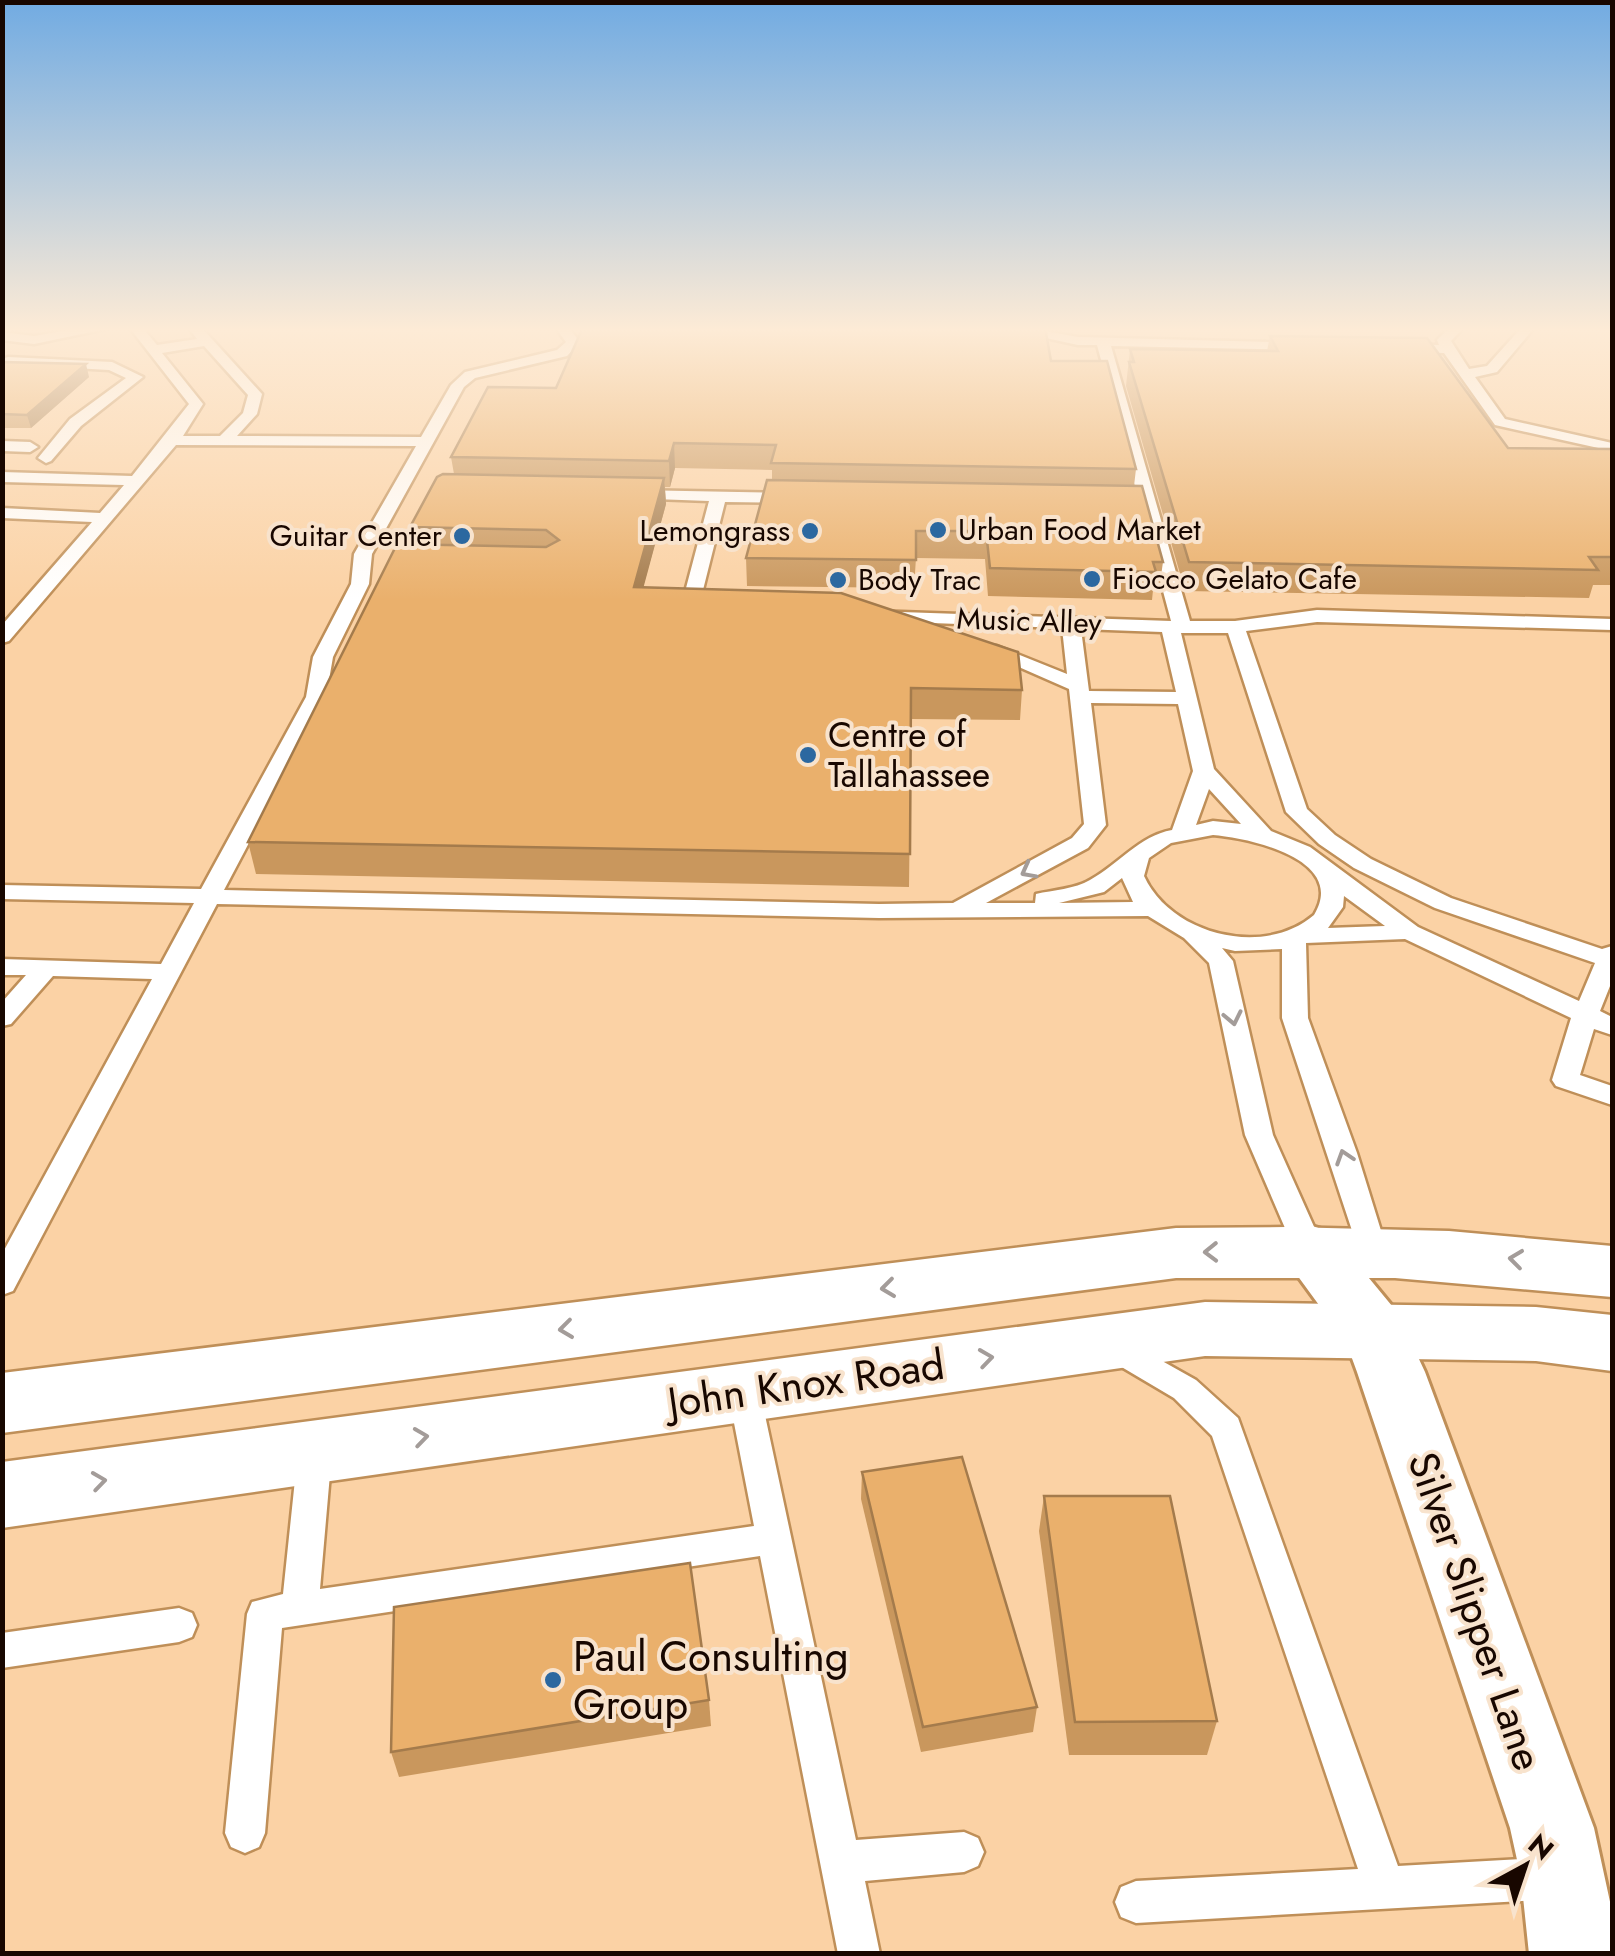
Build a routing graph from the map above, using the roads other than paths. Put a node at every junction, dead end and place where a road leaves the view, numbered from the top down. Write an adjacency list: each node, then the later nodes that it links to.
1 (102, 418): 14 (lane)
2 (186, 418): 7 (lane)
3 (246, 418): 8 (lane)
4 (440, 418): 9 (lane)
5 (1120, 418): 26 (lane)
6 (1497, 418): 12 (lane)
7 (172, 440): 8 (lane); 15 (lane)
8 (224, 440): 9 (lane)
9 (426, 442): 37 (lane)
10 (2, 446): 11 (lane)
11 (30, 447)
12 (1612, 447)
13 (2, 477): 14 (lane)
14 (24, 478): 15 (lane)
15 (136, 481): 20 (lane)
16 (619, 495): 17 (lane)
17 (718, 496): 18 (lane); 21 (lane)
18 (815, 498)
19 (4, 515): 20 (lane)
20 (105, 518): 27 (lane)
21 (724, 608)
22 (860, 614): 23 (lane, Music Alley)
23 (907, 616): 24 (lane, Music Alley); 29 (lane)
24 (1071, 622): 26 (lane, Music Alley); 29 (lane)
25 (1612, 624): 28 (lane, Music Alley)
26 (1176, 626): 28 (lane, Music Alley); 30 (lane)
27 (7, 627)
28 (1234, 627): 44 (lane)
29 (1079, 691): 30 (lane); 39 (lane, one-way to 39)
30 (1187, 698): 31 (lane)
31 (1204, 771): 32 (lane); 33 (lane)
32 (1183, 830): 33 (lane); 34 (lane)
33 (1263, 836): 35 (lane)
34 (1140, 853): 38 (lane); 40 (lane)
35 (1322, 869): 41 (lane); 43 (lane)
36 (2, 892): 37 (lane)
37 (211, 895): 39 (lane); 47 (lane)
38 (1000, 908): 39 (lane); 40 (lane)
39 (956, 910)
40 (1150, 910): 42 (lane)
41 (1409, 932): 43 (lane); 48 (lane)
42 (1192, 933): 43 (lane); 52 (lane, one-way to 52)
43 (1298, 937): 52 (lane, one-way to 43)
44 (1611, 956): 48 (lane)
45 (2, 967): 46 (lane)
46 (47, 968): 47 (lane); 49 (lane)
47 (169, 972): 54 (lane)
48 (1585, 1016): 50 (lane); 51 (lane)
49 (2, 1018)
50 (1612, 1027)
51 (1612, 1096)
52 (1340, 1250): 53 (main road, one-way to 52); 55 (street, Silver Slipper Lane); 59 (main road, one-way to 59)
53 (1612, 1272)
54 (2, 1283)
55 (1374, 1330): 56 (main road, John Knox Road); 57 (main road, John Knox Road); 71 (street, Silver Slipper Lane)
56 (1106, 1342): 58 (main road, John Knox Road, one-way to 56); 69 (lane)
57 (1612, 1343)
58 (744, 1392): 60 (main road, John Knox Road, one-way to 58); 62 (lane)
59 (2, 1402)
60 (315, 1452): 61 (main road, John Knox Road, one-way to 60); 63 (lane)
61 (2, 1495)
62 (774, 1538): 63 (lane); 68 (lane)
63 (300, 1608): 66 (lane)
64 (179, 1625): 65 (lane)
65 (2, 1651)
66 (245, 1833)
67 (964, 1852): 68 (lane)
68 (840, 1862): 72 (lane)
69 (1384, 1888): 70 (lane); 71 (lane)
70 (1136, 1902)
71 (1580, 1928)
72 (859, 1954)

